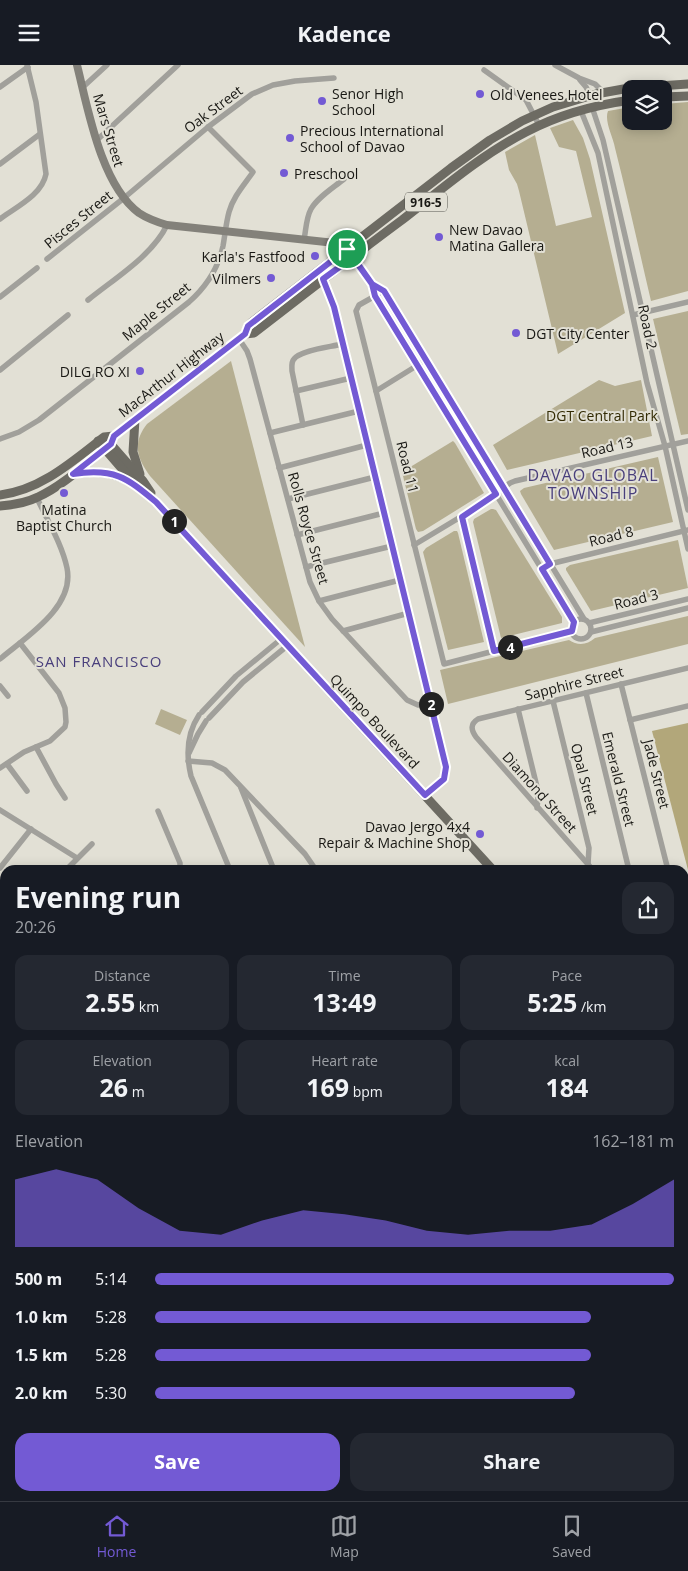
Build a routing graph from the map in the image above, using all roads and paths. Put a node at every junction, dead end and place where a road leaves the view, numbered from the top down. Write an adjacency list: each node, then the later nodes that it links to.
1 (77, 65): 11 (street, Mars Street)
2 (107, 65): 11 (street)
3 (178, 65): 23 (street)
4 (554, 65): 8 (street)
5 (28, 66): 10 (street); 22 (street)
6 (484, 70): 19 (street)
7 (334, 77): 21 (street, Oak Street)
8 (579, 78): 12 (street); 13 (street)
9 (688, 84): 12 (main road, MacArthur Highway / 916-5)
10 (0, 87)
11 (83, 87): 23 (street, Mars Street)
12 (602, 92): 13 (main road, MacArthur Highway / 916-5)
13 (590, 95): 19 (main road, MacArthur Highway / 916-5)
14 (688, 95): 15 (main road)
15 (672, 96)
16 (622, 102): 17 (main road, MacArthur Highway / 916-5)
17 (592, 107): 18 (main road, MacArthur Highway / 916-5); 31 (street, Road 2)
18 (581, 111): 20 (main road, MacArthur Highway / 916-5); 32 (street, Road 2)
19 (535, 114): 20 (street); 25 (main road, MacArthur Highway / 916-5)
20 (540, 125): 26 (main road, MacArthur Highway / 916-5)
21 (208, 127): 29 (street, Oak Street); 35 (street, Maple Street)
22 (40, 134): 24 (street); 33 (street)
23 (97, 140): 29 (street, Mars Street)
24 (0, 164)
25 (451, 168): 26 (main road); 28 (main road, MacArthur Highway / 916-5)
26 (458, 177): 30 (main road, MacArthur Highway / 916-5)
27 (344, 179): 36 (street)
28 (413, 197): 30 (main road); 37 (main road, MacArthur Highway / 916-5)
29 (124, 198): 34 (street, Mars Street); 39 (street, Pisces Street)
30 (420, 206): 38 (main road, MacArthur Highway / 916-5)
31 (620, 216): 32 (street); 48 (street, Road 2)
32 (612, 217): 50 (street, Road 2)
33 (0, 219)
34 (167, 225): 35 (street, Mars Street); 46 (street)
35 (225, 232): 36 (street, Mars Street); 67 (street, Maple Street)
36 (304, 240): 37 (street, Mars Street)
37 (347, 249): 38 (street); 52 (main road, MacArthur Highway / 916-5)
38 (353, 257): 41 (main road, MacArthur Highway / 916-5); 42 (street)
39 (47, 259)
40 (37, 268): 45 (street)
41 (323, 279): 52 (main road, MacArthur Highway / 916-5); 54 (street)
42 (372, 284): 43 (street); 44 (street)
43 (384, 291): 44 (street, Road 11); 51 (street)
44 (375, 296): 53 (street); 62 (street, Road 11)
45 (0, 297)
46 (88, 300)
47 (688, 302): 48 (street)
48 (643, 313): 50 (street); 59 (street, Road 2)
49 (68, 315): 57 (street)
50 (633, 315): 60 (street, Road 2)
51 (409, 333): 53 (street); 55 (street)
52 (242, 337): 64 (main road, MacArthur Highway / 916-5); 66 (street, Rolls Royce Street)
53 (400, 338): 56 (street)
54 (342, 344): 58 (street); 61 (street)
55 (426, 360): 56 (street); 74 (street)
56 (417, 365): 62 (street); 75 (street)
57 (0, 369)
58 (351, 378): 61 (street); 63 (street)
59 (658, 380): 60 (street); 72 (street, Road 2)
60 (647, 383): 73 (street, Road 2)
61 (296, 391): 65 (street)
62 (376, 391): 91 (street, Road 11)
63 (359, 411): 65 (street); 71 (street)
64 (135, 419): 70 (main road, MacArthur Highway / 916-5); 79 (main road)
65 (303, 425): 66 (street)
66 (270, 433): 76 (street, Rolls Royce Street)
67 (0, 439)
68 (101, 439): 70 (main road, Quimpo Boulevard); 70 (main road, MacArthur Highway); 82 (main road)
69 (688, 441): 72 (street, Road 13)
70 (110, 443): 77 (main road, MacArthur Highway / 916-5); 79 (main road, Quimpo Boulevard)
71 (367, 445): 76 (street); 78 (street)
72 (673, 445): 73 (street, Road 13); 86 (street, Road 2)
73 (665, 446): 80 (street, Road 13); 89 (street, Road 2)
74 (484, 455): 75 (street); 80 (street)
75 (476, 460): 81 (street)
76 (279, 467): 84 (street, Rolls Royce Street)
77 (73, 474): 79 (main road); 83 (main road, MacArthur Highway / 916-5)
78 (375, 477): 84 (street); 87 (street)
79 (140, 484): 107 (main road, Quimpo Boulevard)
80 (504, 488): 81 (street, Road 13); 94 (street)
81 (496, 494): 88 (street, Road 13); 96 (street)
82 (0, 495)
83 (37, 498): 85 (main road, MacArthur Highway / 916-5); 108 (street)
84 (288, 499): 90 (street, Rolls Royce Street)
85 (0, 506)
86 (688, 511)
87 (384, 513): 90 (street); 92 (street)
88 (462, 517): 91 (street, Road 13); 109 (street)
89 (686, 530): 93 (street, Road 2); 94 (street, Road 8)
90 (298, 535): 95 (street, Rolls Royce Street)
91 (414, 545): 109 (street, Road 11)
92 (392, 546): 95 (street); 97 (street)
93 (688, 549)
94 (550, 564): 96 (street, Road 8); 102 (street)
95 (306, 567): 99 (street, Rolls Royce Street)
96 (542, 569): 103 (street)
97 (400, 580): 99 (street); 101 (street)
98 (688, 599): 102 (street, Road 3)
99 (318, 601): 104 (street, Rolls Royce Street)
100 (688, 608): 106 (street, Road 3)
101 (409, 613): 104 (street); 117 (street)
102 (587, 621): 103 (street); 106 (street)
103 (574, 622): 105 (street)
104 (343, 631): 117 (street, Rolls Royce Street)
105 (572, 631): 106 (street); 109 (street)
106 (591, 632)
107 (284, 642): 118 (street); 121 (street); 130 (main road, Quimpo Boulevard)
108 (20, 643): 110 (street); 124 (street)
109 (494, 651)
110 (0, 659)
111 (688, 668): 112 (street, Sapphire Street)
112 (621, 684): 114 (street, Sapphire Street); 122 (street, Jade Street)
113 (0, 686): 115 (street)
114 (586, 693): 116 (street, Sapphire Street); 146 (street, Emerald Street)
115 (8, 696)
116 (553, 701): 120 (street, Sapphire Street); 138 (street, Opal Street)
117 (431, 702): 130 (street)
118 (208, 704): 121 (street); 125 (street)
119 (688, 706): 122 (street)
120 (518, 709): 123 (street, Sapphire Street); 132 (street)
121 (216, 710): 125 (street)
122 (630, 720): 147 (street, Jade Street)
123 (472, 728): 132 (street, Diamond Street)
124 (36, 747): 126 (street); 131 (street)
125 (188, 758): 128 (street); 142 (street)
126 (6, 764): 127 (street); 129 (street)
127 (0, 768)
128 (239, 784): 143 (street); 144 (street)
129 (27, 791)
130 (425, 795): 145 (main road, Quimpo Boulevard)
131 (65, 798)
132 (537, 808): 138 (street, Diamond Street)
133 (0, 810): 135 (street)
134 (158, 811): 141 (street)
135 (31, 829): 137 (street); 139 (street)
136 (92, 844): 137 (street)
137 (77, 858): 140 (street)
138 (588, 864)
139 (3, 865)
140 (71, 865)
141 (180, 865)
142 (228, 865)
143 (272, 865)
144 (313, 865)
145 (488, 865)
146 (628, 865)
147 (667, 865)

